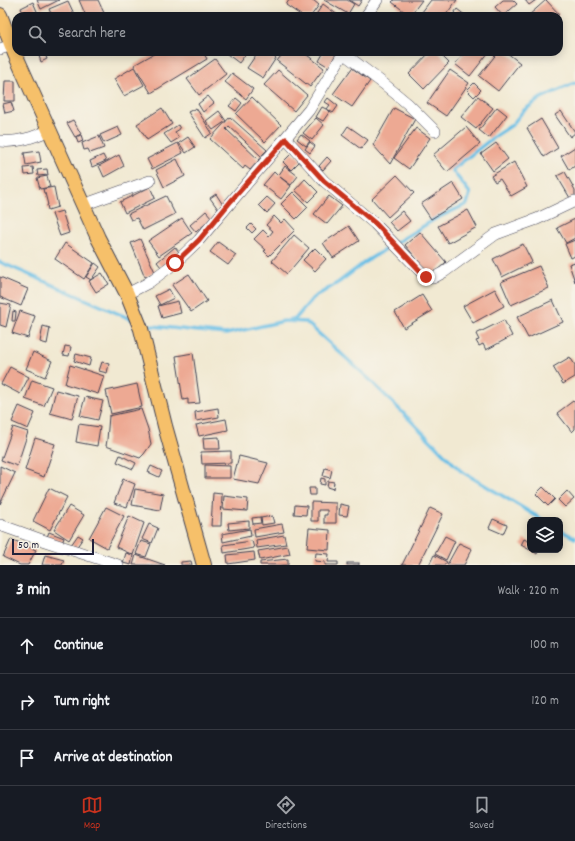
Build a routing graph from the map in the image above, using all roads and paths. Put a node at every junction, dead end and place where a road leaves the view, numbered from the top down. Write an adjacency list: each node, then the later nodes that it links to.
1 (376, 0): 2 (street)
2 (368, 12)
3 (0, 17): 4 (main road)
4 (6, 47): 7 (main road)
5 (341, 56): 9 (street)
6 (347, 56): 8 (street)
7 (50, 130): 10 (street); 13 (main road)
8 (435, 131)
9 (286, 139): 12 (street); 14 (street)
10 (0, 141)
11 (150, 181): 13 (street)
12 (575, 200)
13 (83, 205): 14 (main road)
14 (127, 294): 17 (main road)
15 (0, 525): 16 (street)
16 (118, 565)
17 (204, 565)

